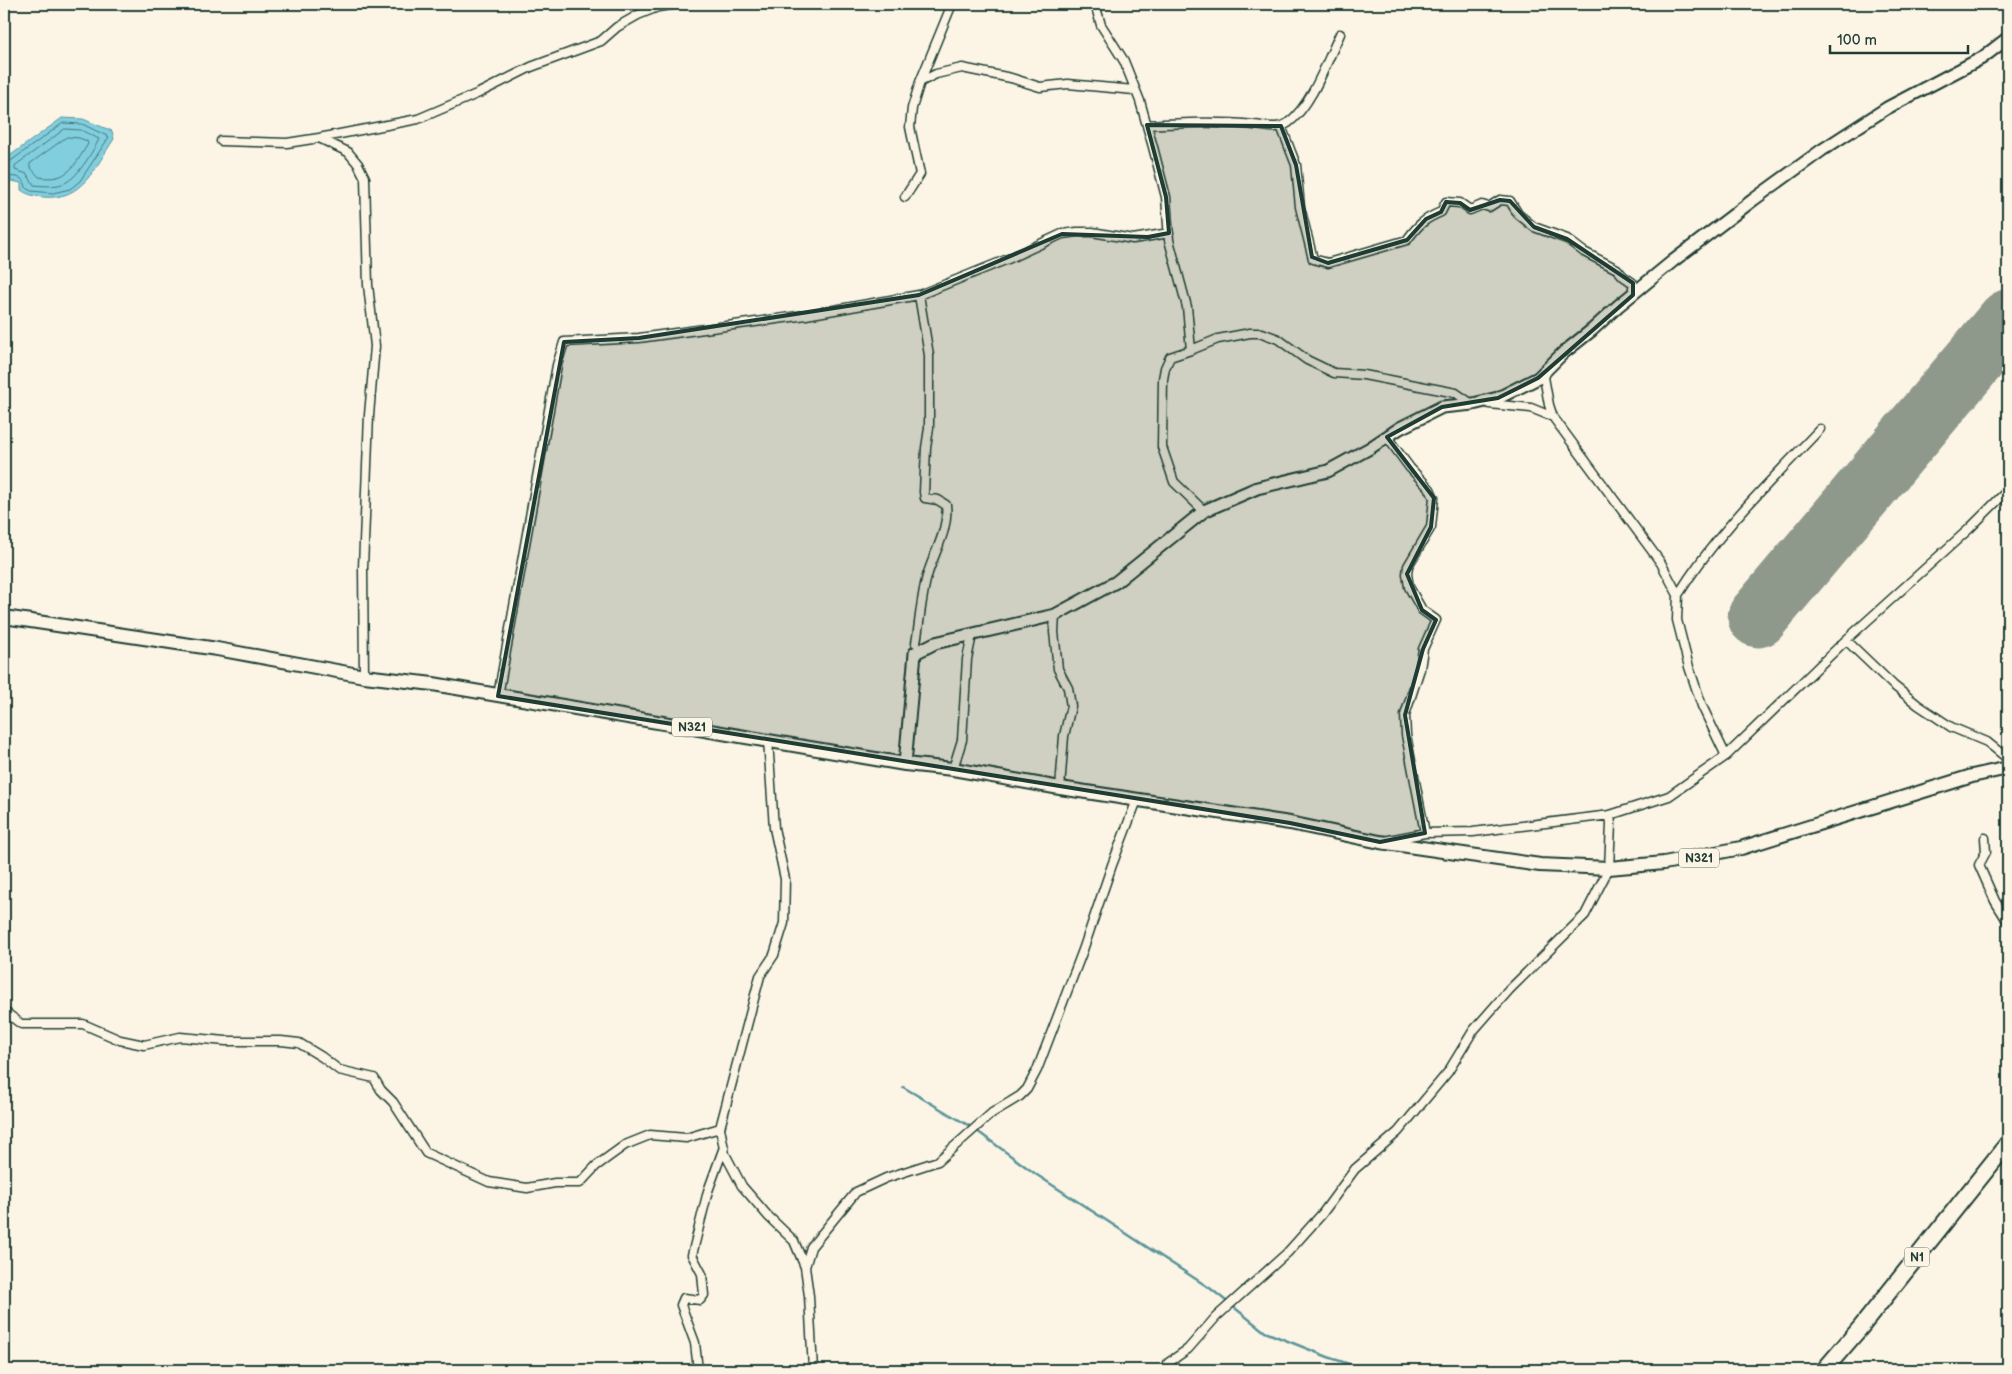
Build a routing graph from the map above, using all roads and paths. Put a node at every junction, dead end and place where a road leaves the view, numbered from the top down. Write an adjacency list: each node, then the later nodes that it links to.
1 (678, 4): 10 (street)
2 (952, 4): 6 (street)
3 (1094, 4): 7 (street)
4 (1340, 34): 9 (street)
5 (2008, 38): 15 (street)
6 (920, 82): 7 (street); 12 (street)
7 (1134, 90): 8 (street)
8 (1147, 125): 9 (street); 13 (street)
9 (1280, 126): 15 (street)
10 (319, 138): 11 (street); 30 (street)
11 (221, 141)
12 (904, 197)
13 (1169, 233): 14 (street); 16 (street)
14 (919, 295): 29 (street); 31 (street)
15 (1633, 295): 17 (street)
16 (1191, 350): 18 (street); 23 (street)
17 (1551, 365): 18 (street); 19 (street)
18 (1473, 404): 19 (street); 21 (street)
19 (1553, 417): 24 (street)
20 (1820, 429): 24 (street)
21 (1387, 437): 23 (street); 41 (street)
22 (2008, 490): 28 (street, N321)
23 (1204, 511): 25 (street)
24 (1678, 595): 33 (street)
25 (1055, 615): 27 (street); 38 (street)
26 (4, 618): 30 (main road, N321)
27 (972, 635): 35 (street); 37 (street)
28 (1846, 640): 33 (street, N321); 34 (street)
29 (916, 643)
30 (364, 676): 31 (main road, N321)
31 (498, 696): 32 (main road, N321)
32 (768, 740): 35 (main road, N321); 47 (street)
33 (1726, 756): 40 (street, N321)
34 (2008, 759)
35 (905, 764): 37 (main road, N321)
36 (2008, 768): 44 (main road, N321)
37 (953, 769): 38 (main road, N321)
38 (1060, 788): 39 (main road, N321)
39 (1137, 800): 43 (main road, N321); 50 (street)
40 (1610, 815): 41 (street, N321); 44 (street)
41 (1425, 833): 43 (street, N321)
42 (1985, 838): 45 (street)
43 (1380, 842): 44 (main road, N321)
44 (1609, 868): 53 (street)
45 (2008, 922)
46 (4, 1011): 47 (street)
47 (720, 1128): 49 (street)
48 (2008, 1143): 54 (highway, N1)
49 (724, 1147): 50 (street); 51 (street)
50 (804, 1267): 52 (street)
51 (698, 1370)
52 (813, 1370)
53 (1166, 1370)
54 (1824, 1370)

